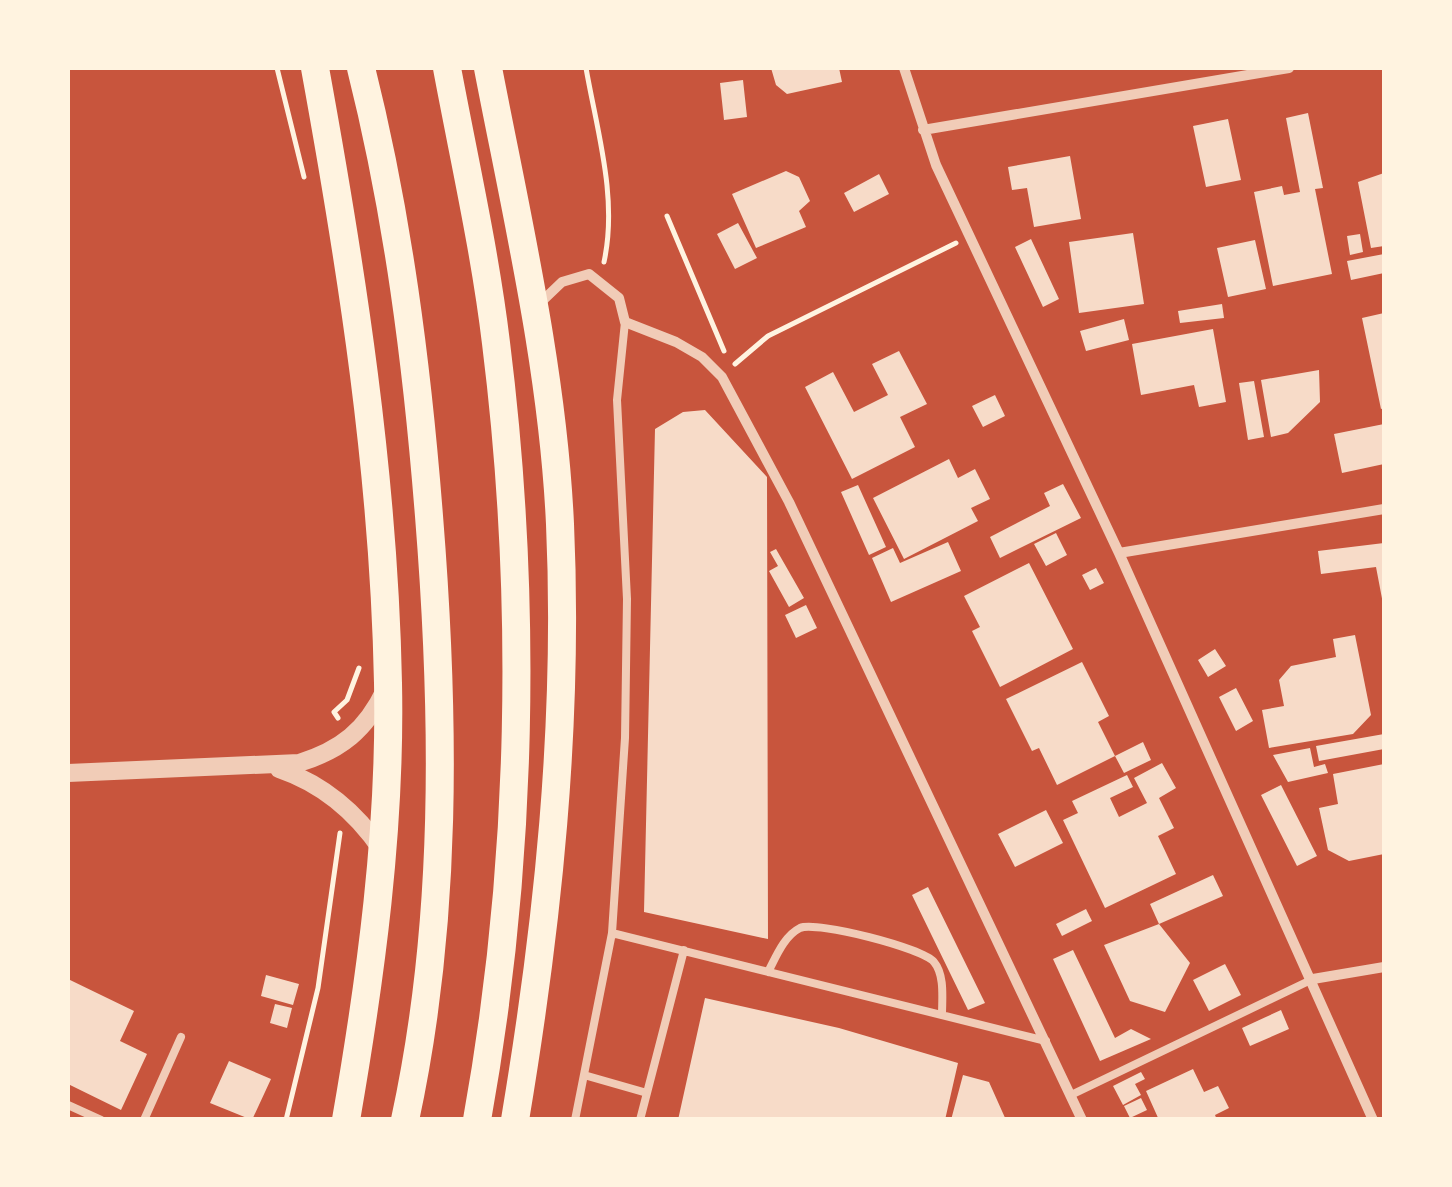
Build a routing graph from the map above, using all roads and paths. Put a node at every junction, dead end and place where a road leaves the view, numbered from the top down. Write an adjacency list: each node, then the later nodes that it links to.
1 (277, 68): 10 (path)
2 (315, 68): 19 (highway)
3 (361, 68): 41 (highway)
4 (448, 68): 42 (highway)
5 (488, 68): 14 (highway)
6 (586, 68): 13 (path)
7 (904, 68): 9 (street)
8 (1289, 68): 9 (street)
9 (923, 130): 12 (street)
10 (308, 195)
11 (667, 216): 12 (path)
12 (969, 237): 17 (street)
13 (601, 280): 14 (street); 15 (street)
14 (534, 310): 43 (highway)
15 (625, 322): 25 (lane); 32 (street)
16 (1384, 509): 17 (street)
17 (1119, 553): 29 (street)
18 (361, 660): 20 (path)
19 (388, 685): 20 (street); 24 (highway)
20 (352, 738): 21 (street)
21 (270, 766): 22 (street); 23 (street)
22 (68, 773)
23 (348, 808): 24 (street); 39 (path)
24 (382, 849): 40 (highway)
25 (612, 932): 26 (lane); 33 (lane)
26 (684, 950): 28 (lane); 34 (lane)
27 (1384, 968): 29 (street)
28 (768, 972): 30 (lane); 30 (lane)
29 (1313, 980): 35 (lane); 47 (street)
30 (942, 1015): 32 (lane)
31 (181, 1037): 38 (lane)
32 (1046, 1041): 35 (street)
33 (584, 1075): 34 (lane); 44 (lane)
34 (648, 1093): 45 (lane)
35 (1071, 1095): 46 (street)
36 (68, 1105): 37 (lane)
37 (101, 1120)
38 (144, 1120)
39 (286, 1120)
40 (346, 1120)
41 (405, 1120)
42 (477, 1120)
43 (515, 1120)
44 (576, 1120)
45 (640, 1120)
46 (1082, 1120)
47 (1373, 1120)

